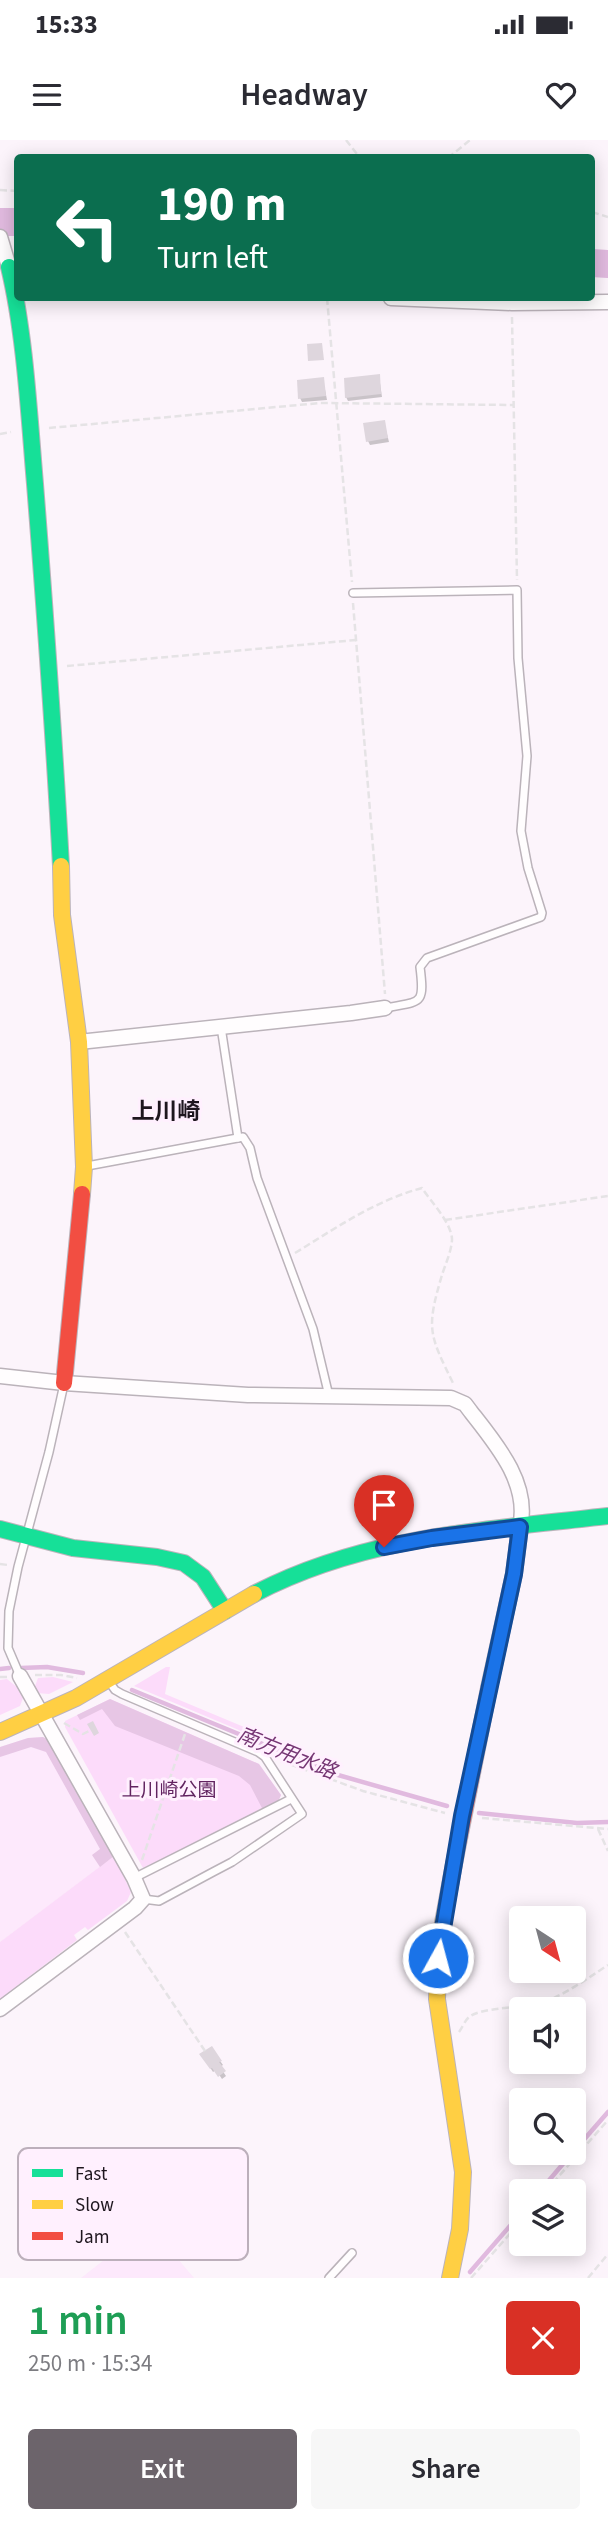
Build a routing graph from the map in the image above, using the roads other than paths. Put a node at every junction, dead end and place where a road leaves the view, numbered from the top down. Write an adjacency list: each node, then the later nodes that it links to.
1 (0, 237): 2 (street)
2 (13, 266)
3 (16, 301): 9 (street)
4 (464, 301): 5 (street)
5 (608, 302)
6 (353, 593): 7 (lane)
7 (385, 1008): 8 (street)
8 (221, 1027): 9 (street); 10 (lane)
9 (79, 1041): 11 (street)
10 (238, 1138): 11 (lane); 14 (lane)
11 (84, 1167): 13 (street)
12 (0, 1376): 13 (street)
13 (64, 1383): 14 (street); 18 (lane)
14 (329, 1396): 16 (street)
15 (608, 1516): 16 (street)
16 (520, 1527): 19 (street); 30 (street)
17 (0, 1529): 18 (street)
18 (26, 1538): 19 (street); 20 (lane)
19 (225, 1611): 21 (street)
20 (20, 1676): 22 (street)
21 (108, 1680): 22 (street); 24 (lane)
22 (42, 1716): 23 (street); 25 (street)
23 (0, 1732)
24 (291, 1799): 25 (lane); 26 (lane)
25 (136, 1872): 26 (street)
26 (142, 1899): 27 (street)
27 (0, 2009)
28 (352, 2253): 29 (lane)
29 (329, 2278)
30 (450, 2278)

